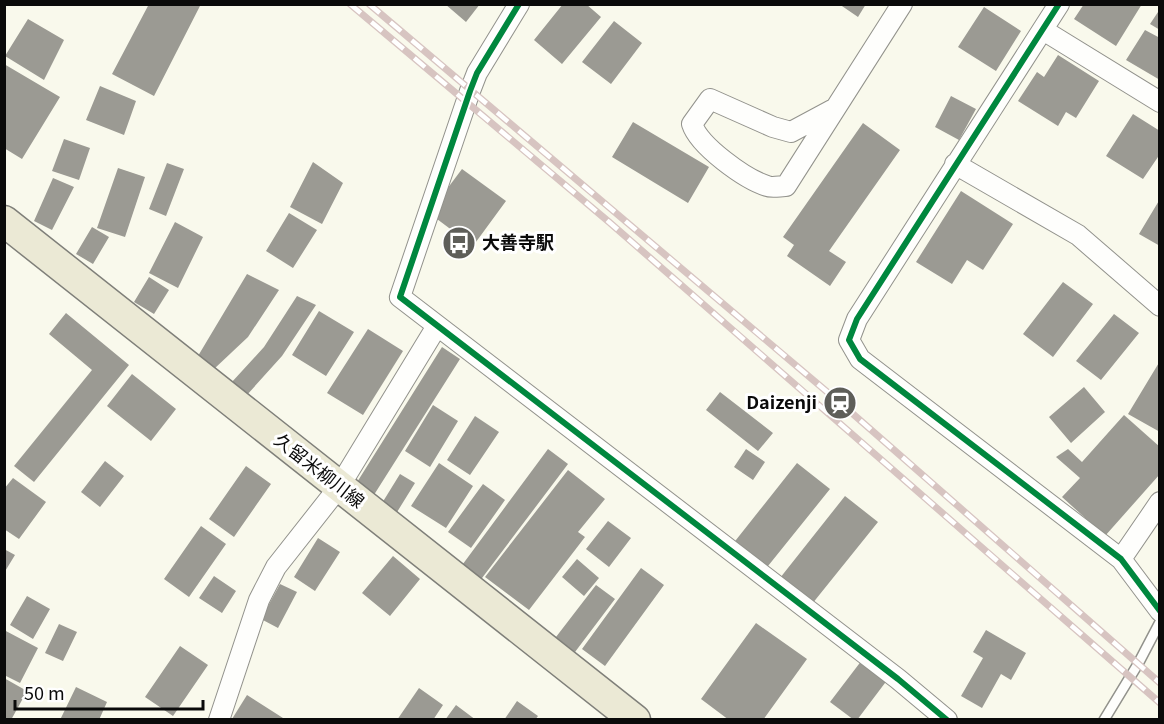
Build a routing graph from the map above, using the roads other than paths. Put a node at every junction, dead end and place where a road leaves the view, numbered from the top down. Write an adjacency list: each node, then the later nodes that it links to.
1 (519, 4): 10 (street)
2 (902, 4): 6 (street)
3 (1059, 4): 4 (street)
4 (1043, 30): 5 (street); 7 (street)
5 (1160, 102)
6 (832, 110): 6 (street)
7 (955, 164): 9 (street); 13 (street)
8 (4, 221): 11 (main road, 久留米柳川線)
9 (1160, 306)
10 (437, 326): 11 (street); 18 (street)
11 (339, 487): 16 (street); 17 (main road, 久留米柳川線)
12 (1160, 502): 13 (street)
13 (1121, 559): 14 (street)
14 (1160, 611)
15 (1160, 622): 19 (lane)
16 (219, 720)
17 (635, 720)
18 (947, 720)
19 (1104, 720)

